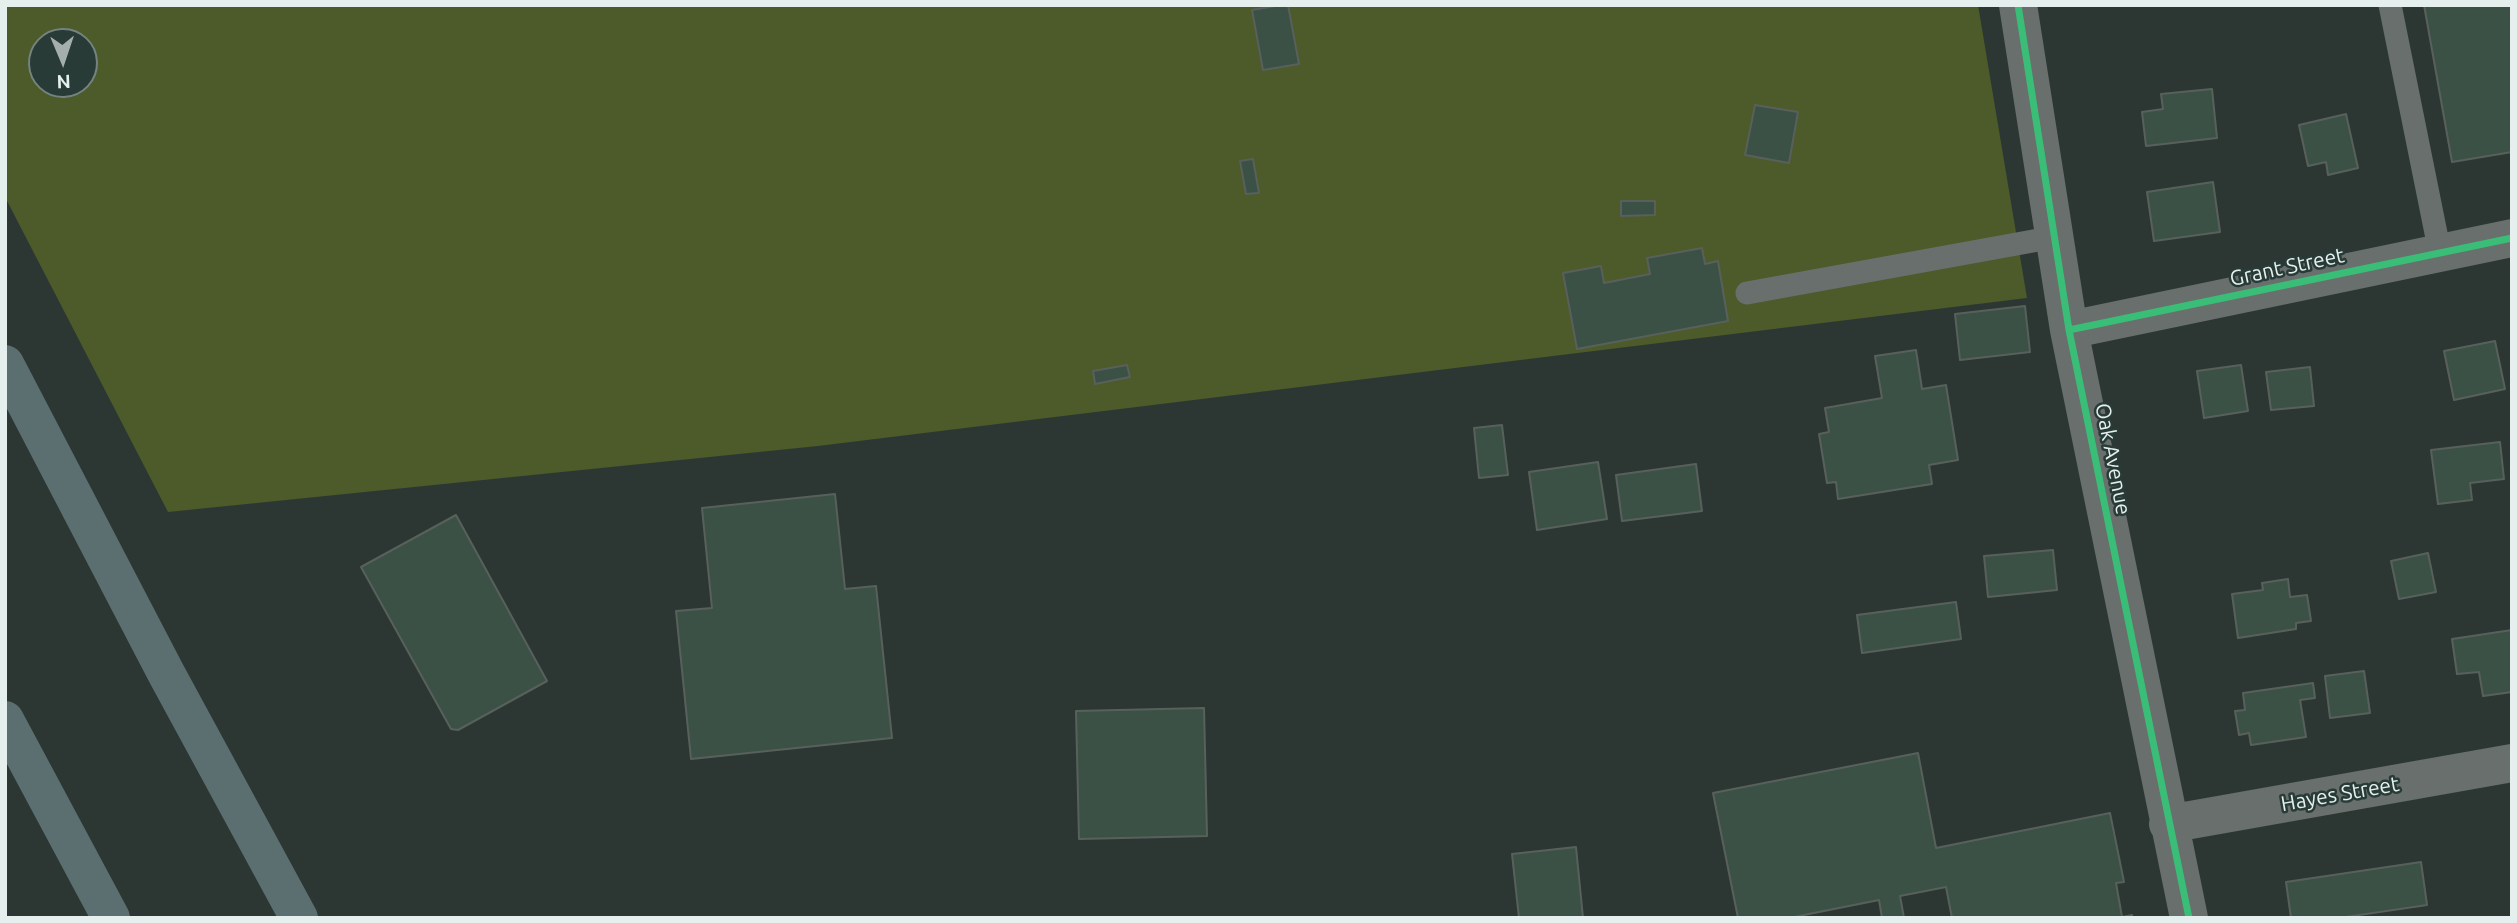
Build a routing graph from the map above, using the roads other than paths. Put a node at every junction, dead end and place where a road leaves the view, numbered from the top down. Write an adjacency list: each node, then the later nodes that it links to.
1 (2018, 5): 3 (street, Oak Avenue)
2 (2390, 5): 5 (lane)
3 (2055, 237): 6 (lane); 7 (street, Oak Avenue)
4 (2512, 238): 5 (street, Grant Street)
5 (2440, 253): 7 (street, Grant Street)
6 (1746, 293)
7 (2069, 330): 12 (street, Oak Avenue)
8 (5, 364): 9 (highway)
9 (166, 673): 14 (highway); 15 (highway)
10 (5, 720): 13 (highway)
11 (2512, 763): 12 (street, Hayes Street)
12 (2168, 824): 16 (street, Oak Avenue)
13 (111, 918)
14 (299, 918)
15 (328, 918)
16 (2189, 918)

